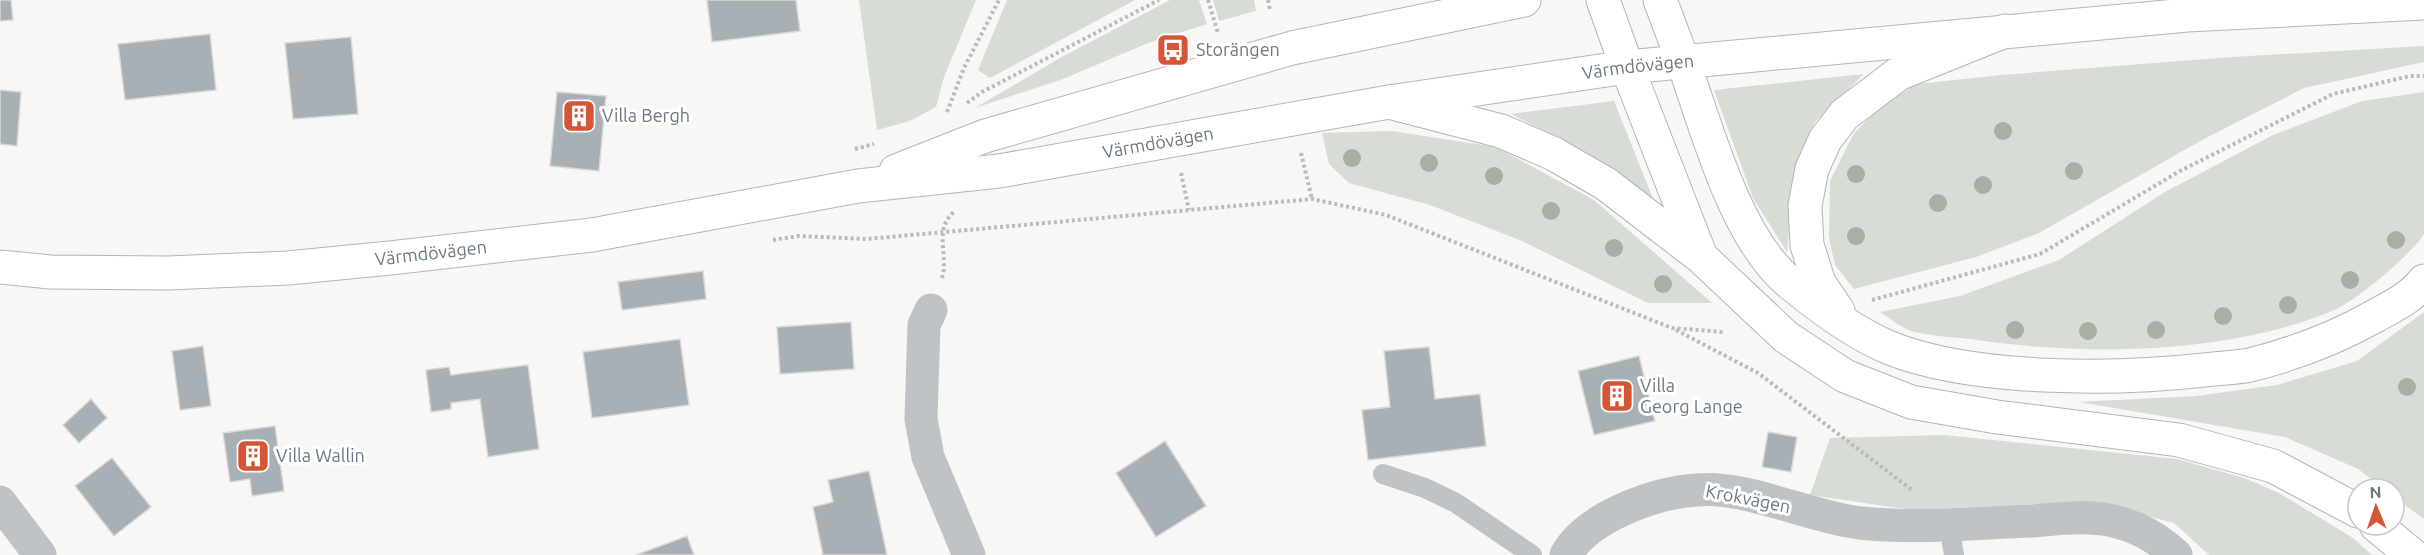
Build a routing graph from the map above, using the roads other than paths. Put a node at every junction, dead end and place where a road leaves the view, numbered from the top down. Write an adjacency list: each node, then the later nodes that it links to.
1 (1524, 0): 9 (main road, Värmdövägen)
2 (1603, 0): 7 (main road)
3 (1660, 0): 6 (main road)
4 (2424, 3): 5 (main road, Värmdövägen)
5 (2005, 31): 6 (main road, Värmdövägen); 14 (main road)
6 (1683, 61): 7 (main road, Värmdövägen); 14 (main road)
7 (1627, 67): 8 (main road, Värmdövägen); 10 (main road)
8 (1389, 102): 9 (main road, Värmdövägen); 10 (main road)
9 (858, 186): 11 (main road, Värmdövägen)
10 (1701, 257): 17 (main road)
11 (0, 267)
12 (2424, 281): 14 (main road)
13 (931, 310): 21 (street)
14 (1847, 325)
15 (1383, 474): 22 (lane)
16 (0, 502): 20 (street)
17 (2346, 505)
18 (1953, 535): 23 (street, Krokvägen); 24 (street, Krokvägen)
19 (2390, 537): 25 (main road)
20 (40, 555)
21 (969, 555)
22 (1532, 555)
23 (1566, 555)
24 (2176, 555)
25 (2412, 555)

